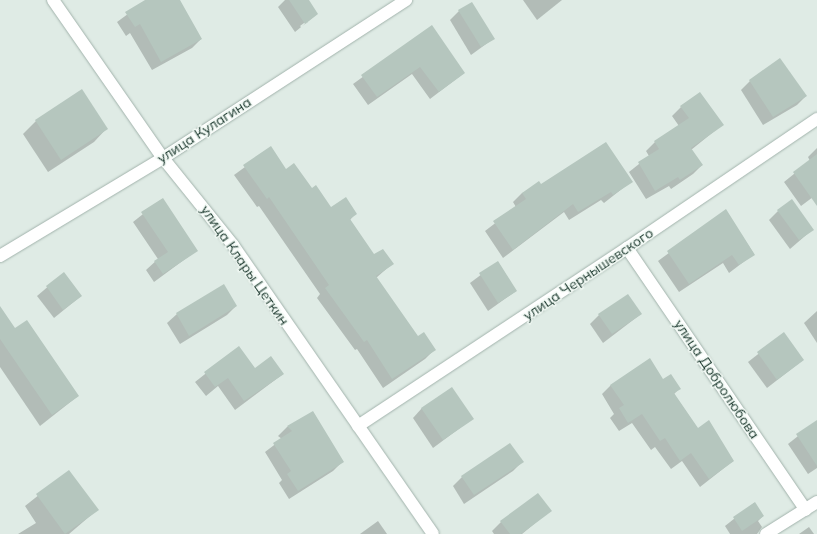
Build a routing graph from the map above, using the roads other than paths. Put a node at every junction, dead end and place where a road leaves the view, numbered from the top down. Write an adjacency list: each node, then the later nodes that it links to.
1 (52, 0): 4 (street, улица Клары Цеткин)
2 (406, 0): 4 (street, улица Кулагина)
3 (817, 118): 5 (street, улица Чернышевского)
4 (163, 158): 6 (street, улица Кулагина); 7 (street, улица Клары Цеткин)
5 (627, 248): 7 (street, улица Чернышевского); 9 (street, улица Добролюбова)
6 (0, 256)
7 (358, 426): 10 (street, улица Клары Цеткин)
8 (817, 502): 9 (street)
9 (806, 510): 11 (street)
10 (433, 534)
11 (766, 534)

